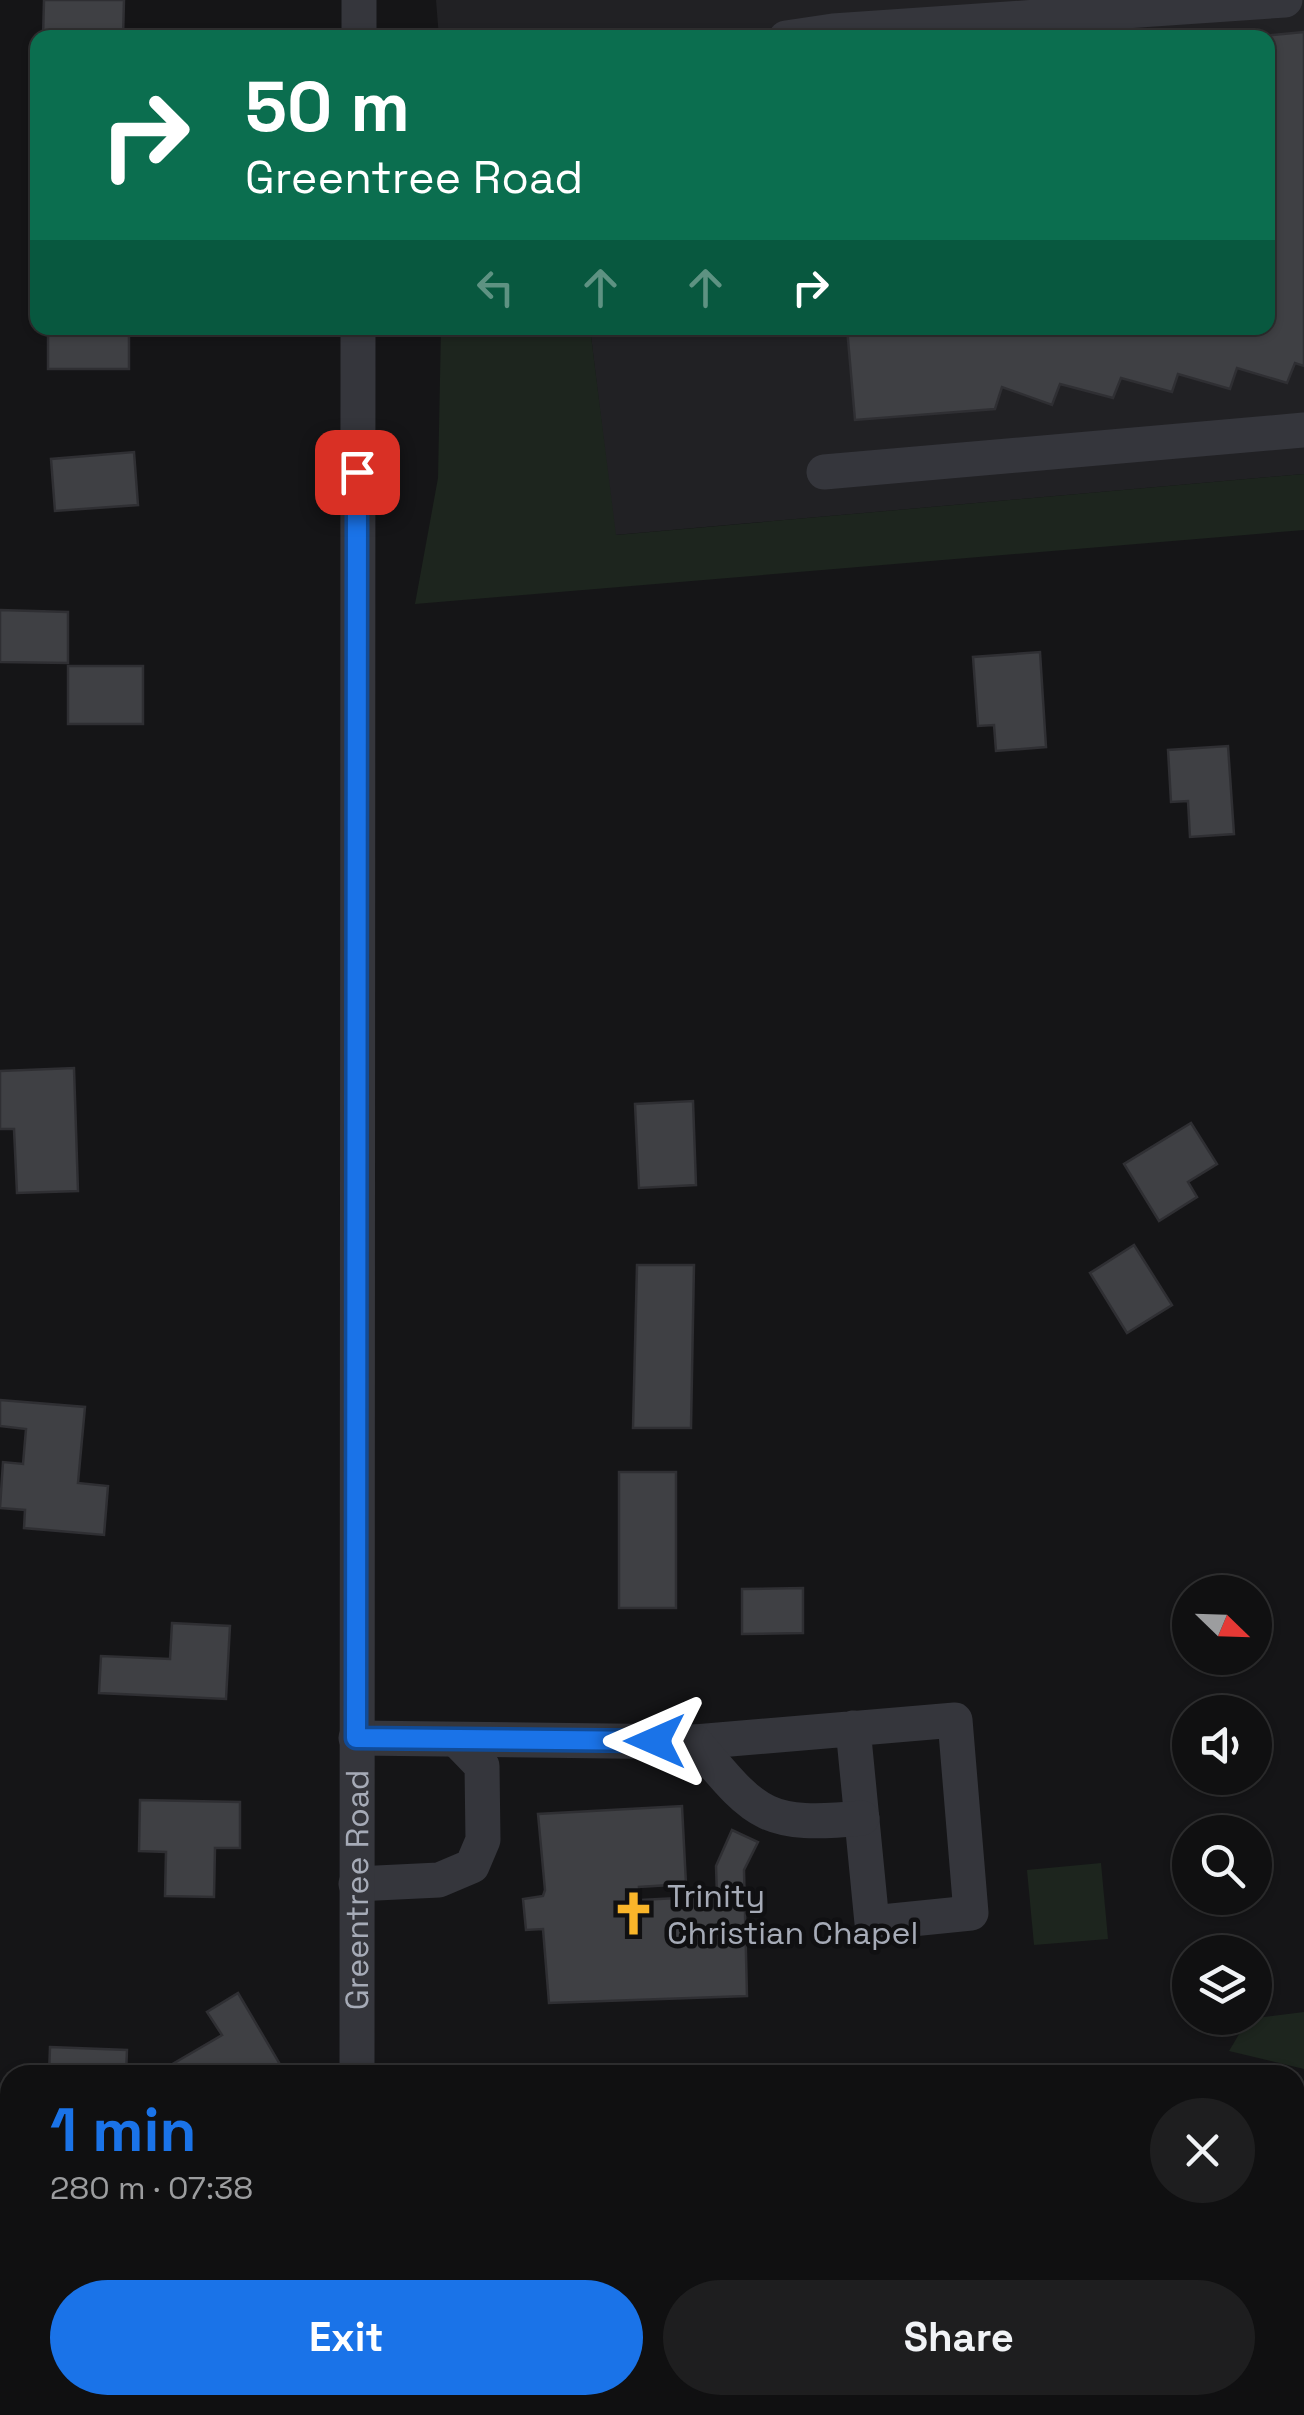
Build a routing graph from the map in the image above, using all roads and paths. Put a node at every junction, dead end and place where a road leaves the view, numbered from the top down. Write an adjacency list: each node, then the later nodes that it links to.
1 (359, 0): 3 (street)
2 (1285, 0): 4 (street)
3 (359, 30)
4 (848, 30)
5 (358, 335): 9 (street, Greentree Road)
6 (1304, 430): 7 (street)
7 (824, 472)
8 (853, 1728): 11 (street); 12 (street); 12 (street)
9 (356, 1738): 10 (street); 13 (street, Greentree Road)
10 (457, 1740): 11 (street); 13 (street)
11 (695, 1742): 12 (street)
12 (862, 1818)
13 (356, 1884): 14 (street, Greentree Road)
14 (357, 2065)

